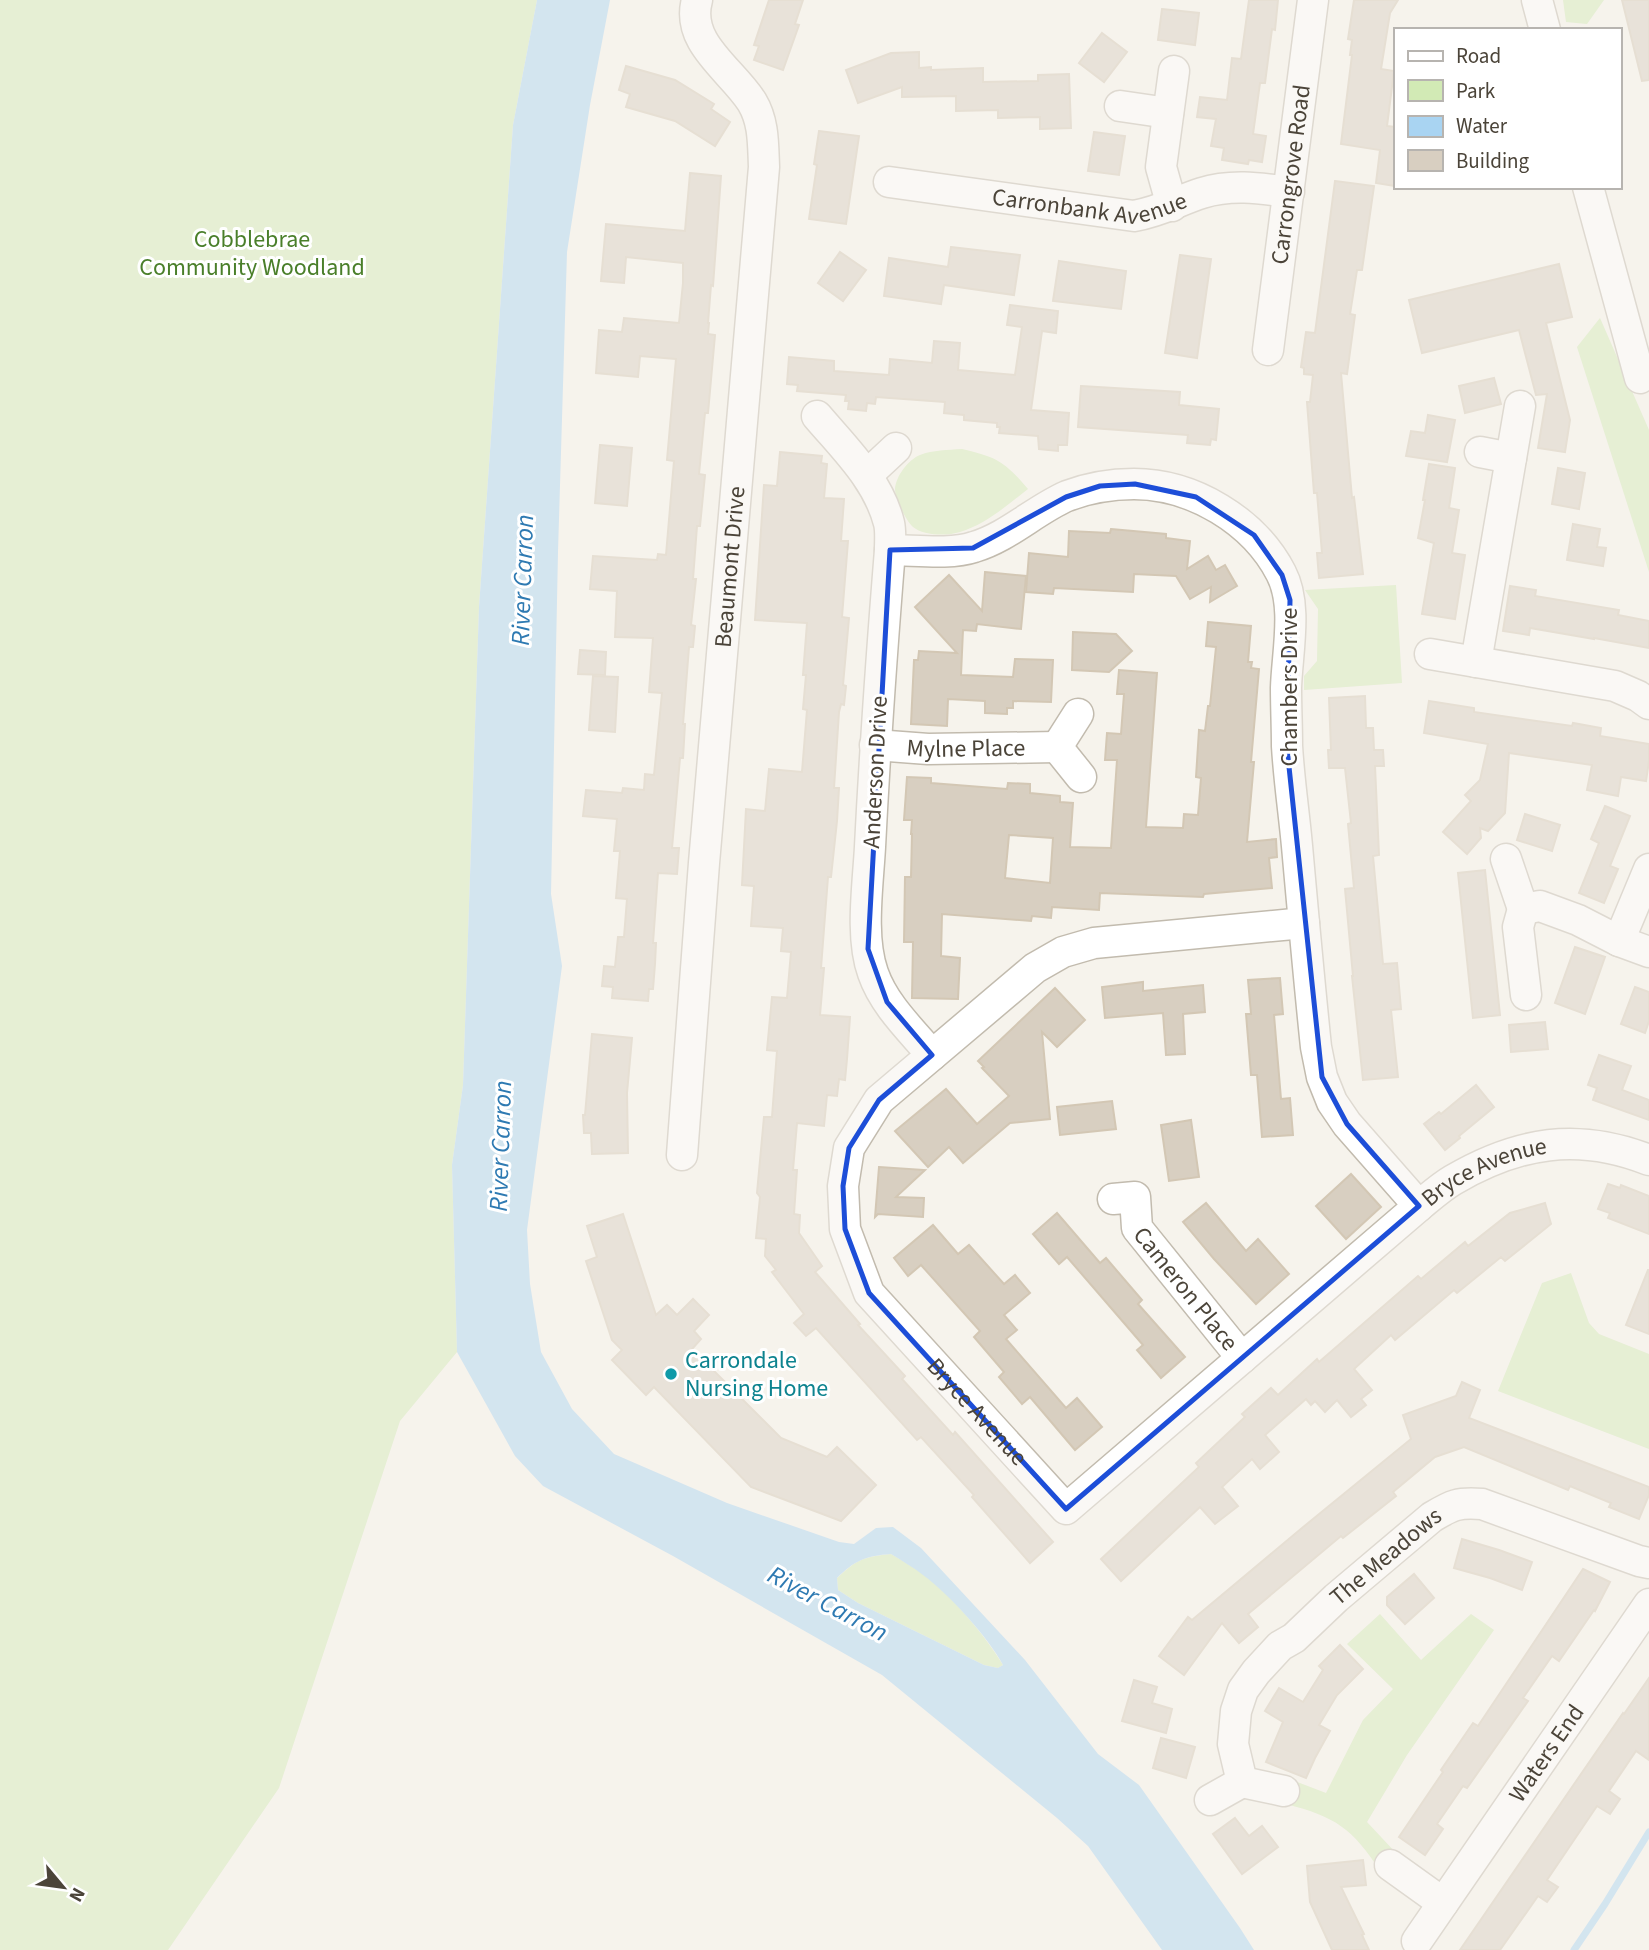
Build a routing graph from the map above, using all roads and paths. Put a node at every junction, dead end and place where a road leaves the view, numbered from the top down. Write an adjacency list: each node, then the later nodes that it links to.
1 (697, 0): 36 (street, Beaumont Drive)
2 (1313, 0): 10 (street, Carrongrove Road)
3 (1537, 0): 4 (street)
4 (1544, 28)
5 (1174, 71): 7 (street)
6 (1120, 106): 7 (street)
7 (1168, 113): 11 (street)
8 (889, 182): 11 (street, Carronbank Avenue)
9 (1589, 189): 13 (street)
10 (1289, 191): 11 (street, Carronbank Avenue); 12 (street, Carrongrove Road)
11 (1172, 206)
12 (1268, 350)
13 (1640, 378)
14 (1520, 406): 18 (street)
15 (817, 416): 19 (street, Anderson Drive)
16 (896, 448): 19 (street)
17 (1480, 452): 18 (street)
18 (1511, 458): 22 (street)
19 (867, 475): 20 (street, Anderson Drive)
20 (890, 550): 25 (street, Anderson Drive); 31 (street, Chambers Drive)
21 (1430, 654): 22 (street)
22 (1476, 662): 23 (street)
23 (1649, 704)
24 (1078, 714): 26 (street, Mylne Place)
25 (875, 745): 26 (street, Mylne Place); 35 (street, Anderson Drive)
26 (1057, 747): 27 (street, Mylne Place)
27 (1081, 777)
28 (1506, 859): 30 (street)
29 (1649, 869): 32 (street)
30 (1523, 909): 32 (street); 34 (street)
31 (1304, 923): 35 (street, Bryce Avenue); 39 (street, Chambers Drive)
32 (1619, 941): 33 (street)
33 (1649, 952)
34 (1526, 995)
35 (932, 1055): 40 (street, Bryce Avenue)
36 (682, 1155)
37 (1649, 1160): 39 (street, Bryce Avenue)
38 (1112, 1199): 40 (street, Cameron Place)
39 (1419, 1206): 40 (street, Bryce Avenue)
40 (1242, 1358)
41 (1649, 1563): 43 (street, The Meadows)
42 (1649, 1604): 47 (street, Waters End)
43 (1242, 1783): 44 (street); 45 (street)
44 (1284, 1791)
45 (1210, 1800)
46 (1390, 1865): 47 (street)
47 (1443, 1903): 48 (street, Waters End)
48 (1417, 1941)

